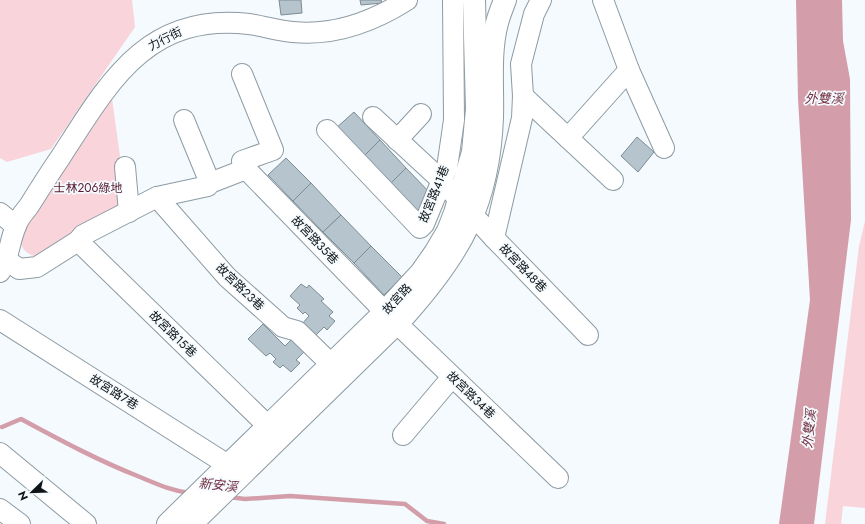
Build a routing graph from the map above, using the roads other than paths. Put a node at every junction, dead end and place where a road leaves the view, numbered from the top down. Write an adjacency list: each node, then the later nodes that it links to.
1 (408, 0): 26 (street, 力行街)
2 (453, 0): 19 (street, 故宮路41巷)
3 (474, 0): 23 (main road, 故宮路)
4 (505, 0): 23 (main road, 故宮路)
5 (541, 0): 9 (street)
6 (603, 0): 7 (street)
7 (629, 70): 14 (street); 16 (street)
8 (242, 74): 18 (street)
9 (523, 96): 14 (street); 27 (street)
10 (421, 114): 15 (street)
11 (373, 117): 15 (street, 故宮路48巷)
12 (184, 120): 21 (street)
13 (326, 130): 19 (street, 故宮路41巷)
14 (568, 138): 20 (street)
15 (397, 140): 19 (street, 故宮路48巷)
16 (664, 148)
17 (125, 167): 24 (street)
18 (246, 168): 21 (street, 力行街); 30 (street, 故宮路35巷)
19 (441, 180): 23 (street, 故宮路48巷)
20 (613, 180)
21 (210, 182): 22 (street, 力行街)
22 (157, 197): 24 (street, 力行街); 33 (street, 故宮路23巷)
23 (466, 207): 27 (street, 故宮路48巷); 30 (main road, 故宮路)
24 (129, 212): 28 (street, 力行街)
25 (0, 214): 26 (street)
26 (16, 226): 29 (street, 力行街)
27 (494, 238): 32 (street, 故宮路48巷)
28 (78, 241): 29 (street, 力行街); 35 (street, 故宮路15巷)
29 (4, 266)
30 (391, 318): 33 (main road, 故宮路); 34 (street, 故宮路34巷); 38 (main road, 故宮路)
31 (0, 320): 38 (street, 故宮路7巷)
32 (588, 335)
33 (332, 365): 35 (main road, 故宮路)
34 (452, 377): 36 (street); 39 (street, 故宮路34巷)
35 (268, 426): 38 (main road, 故宮路)
36 (403, 435)
37 (0, 453): 43 (street)
38 (231, 474): 40 (main road, 故宮路)
39 (558, 478)
40 (202, 498): 44 (main road, 故宮路); 45 (main road, 故宮路)
41 (0, 509): 42 (street)
42 (20, 524)
43 (86, 524)
44 (168, 524)
45 (191, 524)

